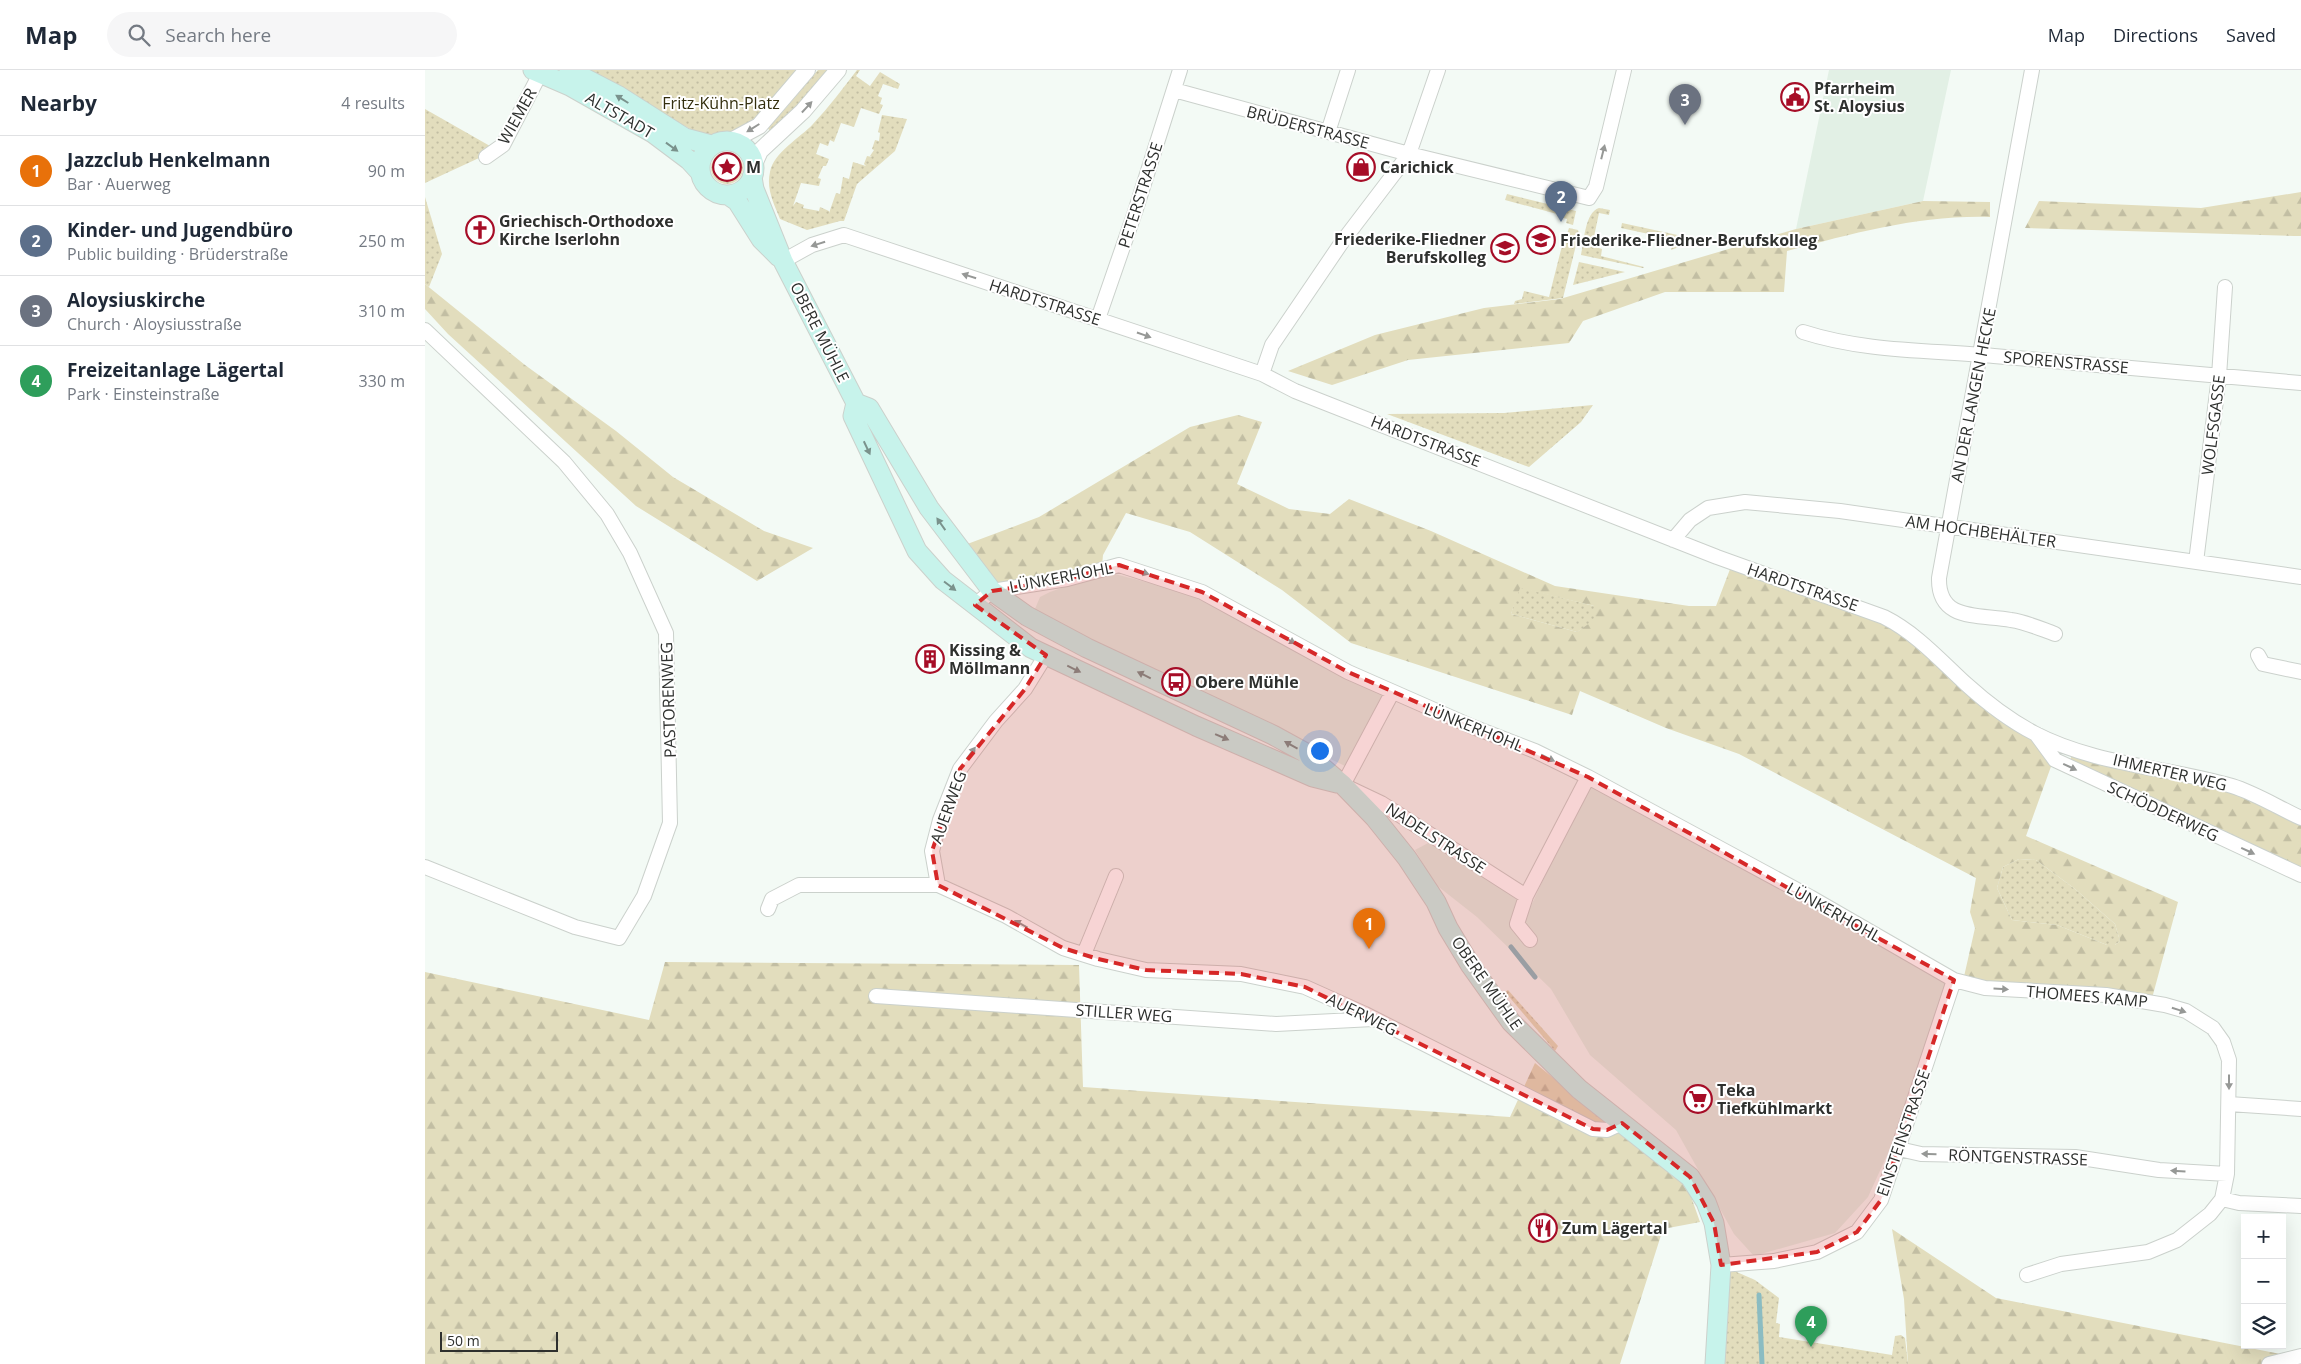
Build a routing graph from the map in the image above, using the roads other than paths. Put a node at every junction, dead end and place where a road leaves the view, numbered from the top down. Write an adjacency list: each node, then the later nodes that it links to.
1 (569, 70): 13 (main road, ALTSTADT, one-way to 1)
2 (807, 70): 12 (street, one-way to 12)
3 (838, 70): 16 (street, one-way to 3)
4 (1180, 70): 10 (street, PETERSTRASSE)
5 (1348, 70): 11 (street)
6 (1437, 70): 14 (street)
7 (1623, 70): 14 (street, BRÜDERSTRASSE, one-way to 7)
8 (2032, 70): 24 (street, AN DER LANGEN HECKE)
9 (538, 71): 15 (street, WIEMER); 17 (main road, ALTSTADT, one-way to 17)
10 (1174, 90): 11 (street, BRÜDERSTRASSE); 21 (street, PETERSTRASSE)
11 (1328, 132): 14 (street, BRÜDERSTRASSE)
12 (731, 141): 13 (main road); 16 (main road)
13 (711, 146): 17 (main road)
14 (1409, 154): 25 (street)
15 (486, 158)
16 (753, 170): 18 (main road); 19 (main road, OBERE MÜHLE)
17 (700, 172): 18 (main road)
18 (728, 195): 19 (main road, OBERE MÜHLE)
19 (783, 261): 21 (street, HARDTSTRASSE, one-way to 19); 28 (main road, OBERE MÜHLE)
20 (2225, 287): 26 (street, WOLFSGASSE)
21 (1098, 319): 25 (street, HARDTSTRASSE, one-way to 25)
22 (425, 330): 44 (street, PASTORENWEG)
23 (1803, 332): 24 (street, SPORENSTRASSE)
24 (1980, 355): 26 (street, SPORENSTRASSE); 29 (street, AN DER LANGEN HECKE)
25 (1262, 374): 30 (street, HARDTSTRASSE)
26 (2219, 376): 27 (street, SPORENSTRASSE); 31 (street, WOLFSGASSE)
27 (2301, 383)
28 (856, 403): 33 (main road, OBERE MÜHLE, one-way to 28); 34 (main road, OBERE MÜHLE, one-way to 34)
29 (1948, 526): 30 (street, AM HOCHBEHÄLTER); 31 (street, AM HOCHBEHÄLTER); 35 (street, AN DER LANGEN HECKE)
30 (1673, 540): 40 (street, HARDTSTRASSE)
31 (2196, 562): 32 (street, AM HOCHBEHÄLTER)
32 (2301, 577)
33 (992, 591): 34 (street, LÜNKERHOHL); 39 (street, LÜNKERHOHL, one-way to 39); 42 (main road, OBERE MÜHLE, one-way to 33)
34 (975, 605): 36 (main road, OBERE MÜHLE)
35 (2055, 634)
36 (1046, 655): 42 (main road, OBERE MÜHLE, one-way to 42); 47 (street, AUERWEG, one-way to 36)
37 (2258, 655): 38 (street)
38 (2301, 672)
39 (1392, 693): 41 (street, LÜNKERHOHL, one-way to 41); 42 (street)
40 (2036, 734): 43 (street, IHMERTER WEG); 45 (street, SCHÖDDERWEG, one-way to 45)
41 (1587, 776): 48 (street); 52 (street, LÜNKERHOHL)
42 (1343, 785): 48 (street, NADELSTRASSE); 57 (main road, OBERE MÜHLE)
43 (2301, 818)
44 (425, 866)
45 (2301, 875)
46 (1116, 876): 51 (street)
47 (938, 885): 49 (street); 51 (street, AUERWEG, one-way to 47)
48 (1526, 896): 50 (street)
49 (768, 909)
50 (1530, 940)
51 (1083, 954): 54 (street, AUERWEG)
52 (1954, 980): 55 (street, THOMEES KAMP, one-way to 55); 58 (street, EINSTEINSTRASSE)
53 (876, 996): 54 (street, STILLER WEG)
54 (1373, 1019): 57 (street, AUERWEG)
55 (2229, 1104): 56 (street); 59 (street, THOMEES KAMP)
56 (2301, 1109)
57 (1622, 1123): 62 (main road, OBERE MÜHLE)
58 (1899, 1150): 59 (street, RÖNTGENSTRASSE, one-way to 58); 62 (street, EINSTEINSTRASSE)
59 (2227, 1174): 60 (street, THOMEES KAMP)
60 (2222, 1199): 61 (street); 63 (street, THOMEES KAMP)
61 (2301, 1206)
62 (1721, 1265): 65 (main road, OBERE MÜHLE)
63 (2027, 1275)
64 (2301, 1356): 66 (street)
65 (1715, 1364)
66 (2269, 1364)

